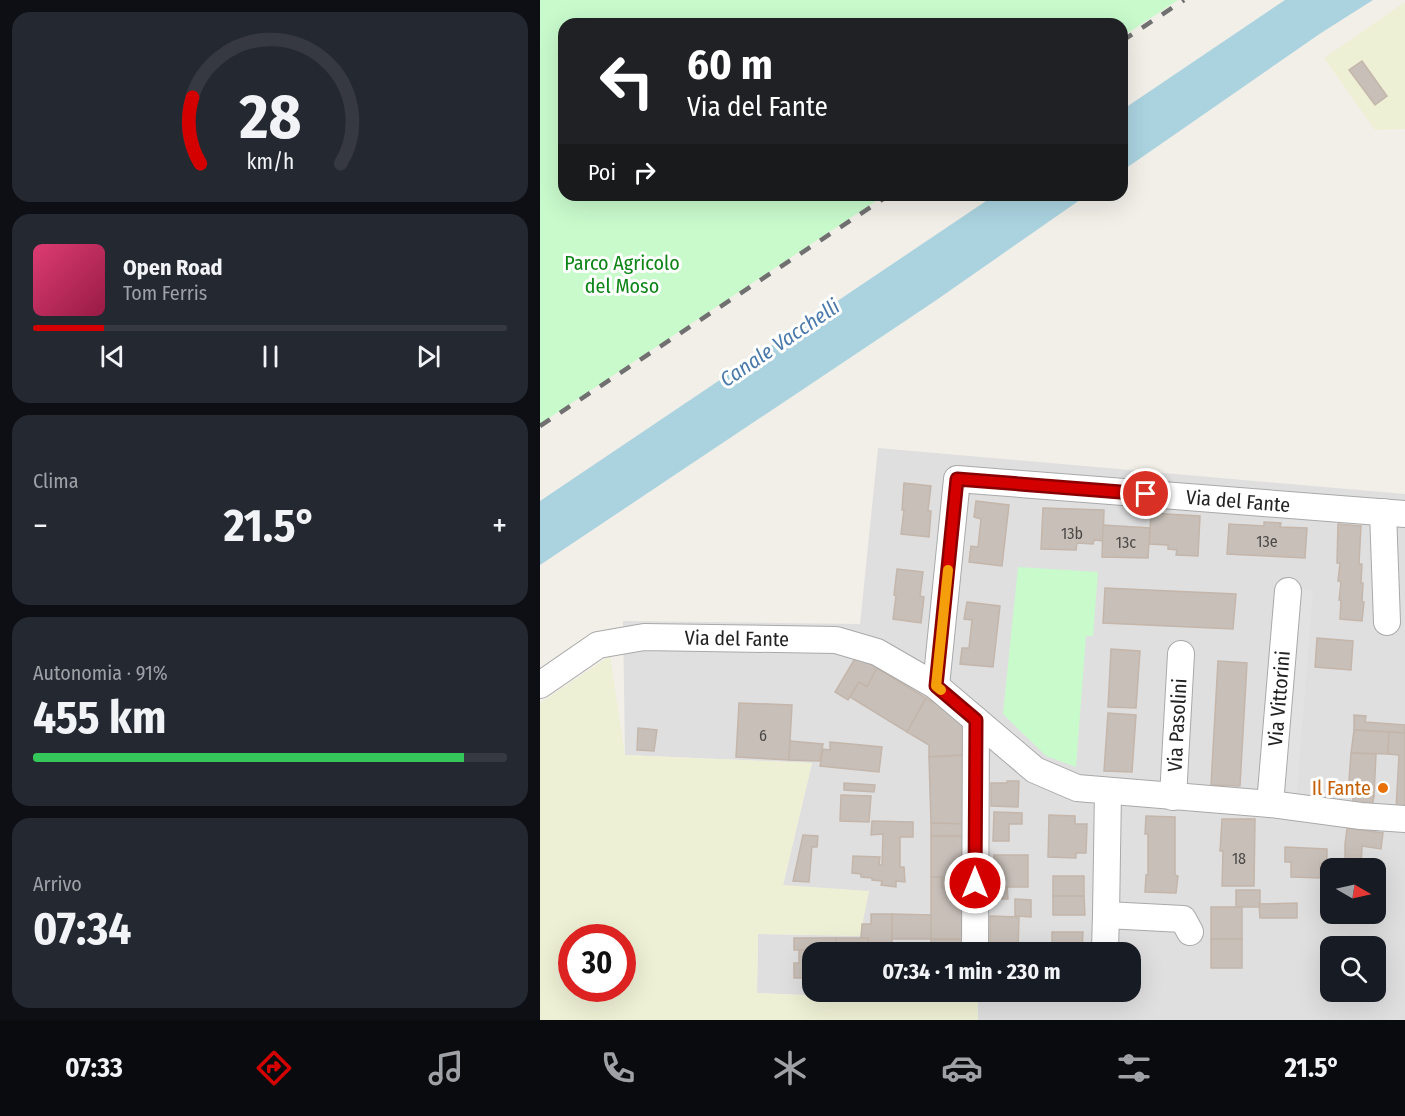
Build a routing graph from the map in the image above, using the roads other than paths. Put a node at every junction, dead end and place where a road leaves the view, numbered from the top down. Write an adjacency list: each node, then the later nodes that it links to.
1 (1394, 513): 3 (street); 6 (street, Via del Fante)
2 (1288, 591): 10 (street, Via Vittorini)
3 (1387, 622)
4 (1181, 654): 9 (street, Via Pasolini)
5 (540, 685): 6 (street, Via del Fante)
6 (936, 686): 7 (street, Via del Fante)
7 (976, 720): 8 (street, Via del Fante); 14 (street)
8 (1108, 791): 9 (street, Via del Fante); 12 (street)
9 (1173, 796): 10 (street, Via del Fante)
10 (1270, 804): 11 (street, Via del Fante)
11 (1405, 819)
12 (1106, 915): 13 (street); 15 (street)
13 (1190, 932)
14 (975, 942)
15 (1105, 942)

